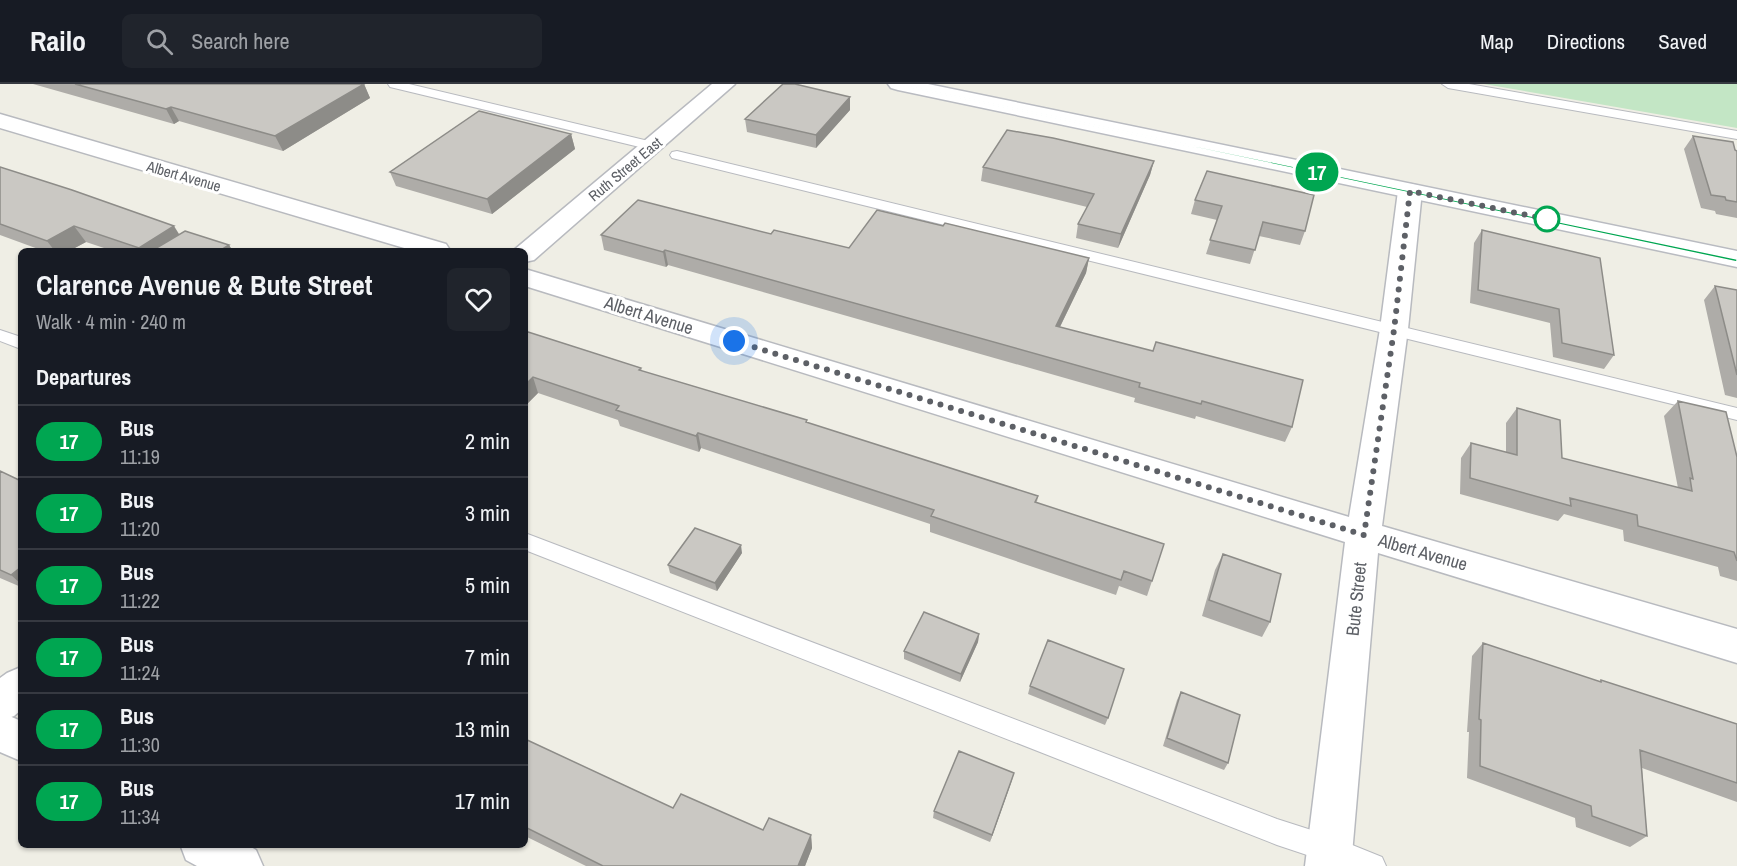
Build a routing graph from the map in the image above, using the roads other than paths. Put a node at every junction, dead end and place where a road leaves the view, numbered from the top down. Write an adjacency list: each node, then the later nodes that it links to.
1 (394, 84): 7 (lane)
2 (725, 84): 7 (street, Ruth Street East)
3 (898, 84): 9 (street)
4 (1448, 84): 6 (lane)
5 (0, 121): 10 (street, Albert Avenue)
6 (1737, 135)
7 (652, 146): 11 (street, Ruth Street East)
8 (678, 154): 14 (lane)
9 (1410, 191): 12 (street); 14 (street, Bute Street)
10 (430, 248)
11 (528, 251)
12 (1737, 259)
13 (528, 278): 18 (street, Albert Avenue)
14 (1394, 330): 17 (lane); 18 (street, Bute Street)
15 (0, 335): 16 (lane)
16 (18, 342)
17 (1737, 414)
18 (1364, 535): 20 (street, Albert Avenue); 26 (street, Bute Street)
19 (528, 542): 26 (lane)
20 (1737, 646)
21 (18, 688): 22 (street)
22 (0, 703)
23 (0, 731): 24 (street)
24 (18, 740)
25 (209, 848): 27 (street)
26 (1329, 857): 28 (lane)
27 (240, 866)
28 (1373, 866)

